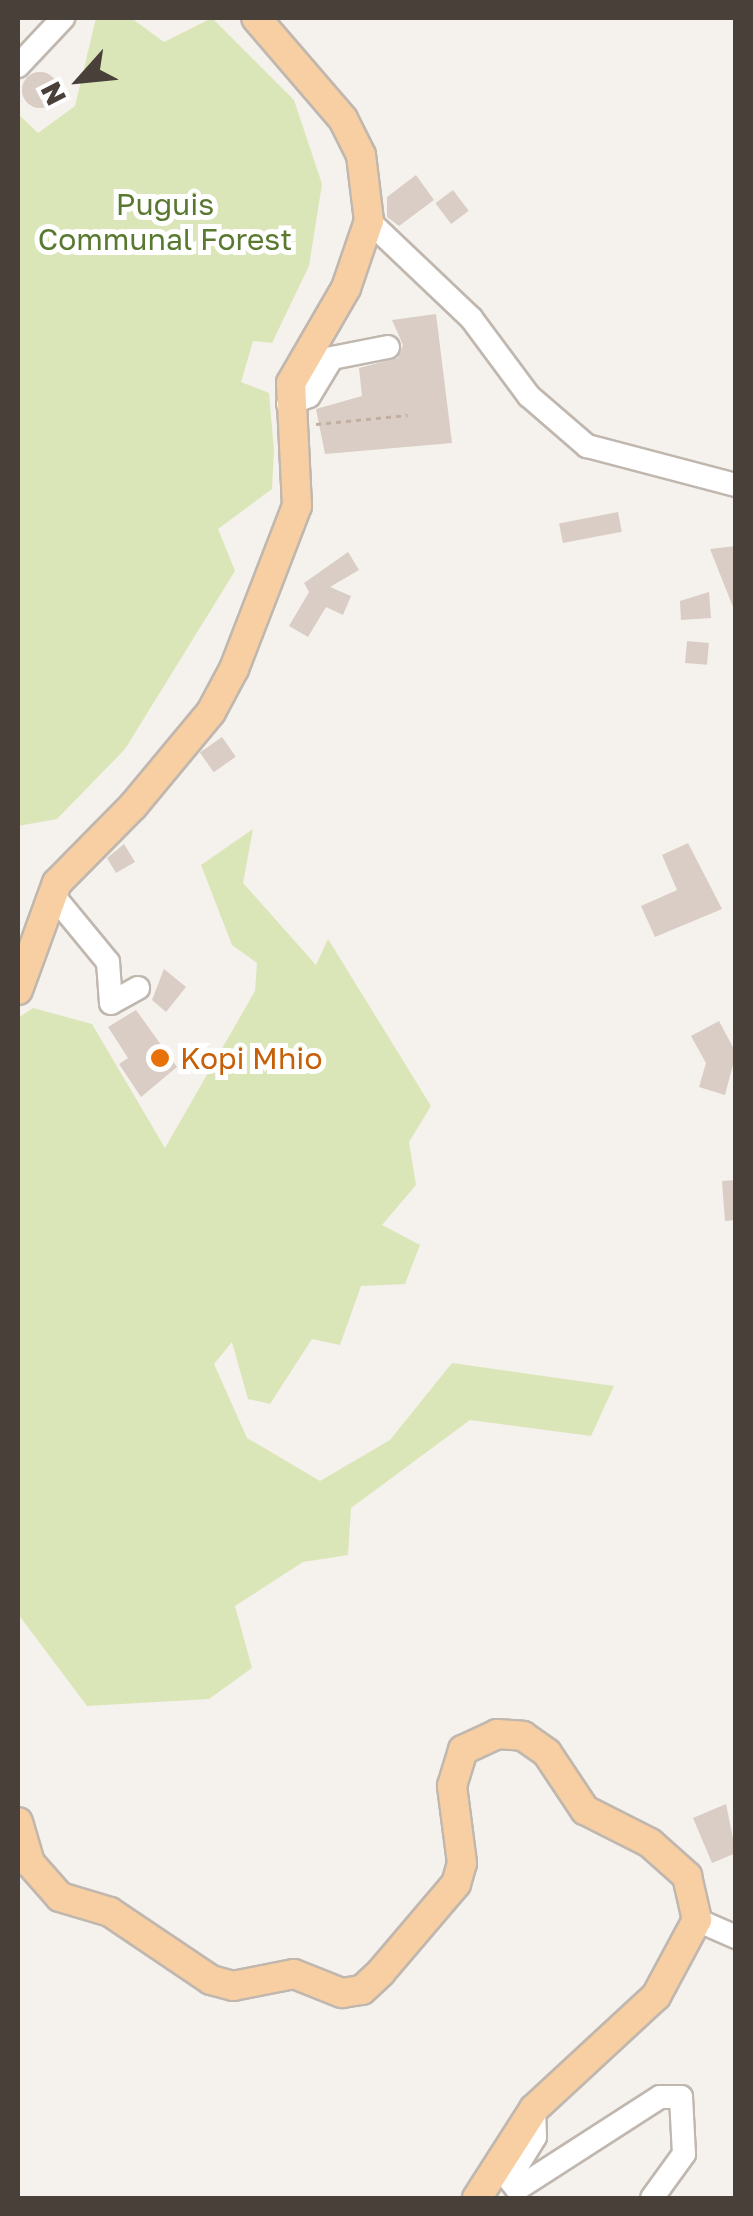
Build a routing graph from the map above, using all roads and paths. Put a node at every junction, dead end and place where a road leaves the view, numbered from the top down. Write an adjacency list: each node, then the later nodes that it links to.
1 (62, 18): 3 (street)
2 (256, 18): 4 (main road)
3 (18, 66)
4 (369, 221): 6 (main road); 8 (street)
5 (388, 347): 6 (street)
6 (289, 415): 7 (path); 9 (main road)
7 (408, 415)
8 (736, 485)
9 (47, 906): 10 (street); 11 (street); 12 (main road)
10 (18, 954)
11 (138, 988)
12 (18, 990)
13 (18, 1822): 14 (main road)
14 (697, 1920): 15 (street); 16 (main road)
15 (736, 1937)
16 (534, 2109): 17 (main road); 18 (street)
17 (477, 2198)
18 (652, 2198)

